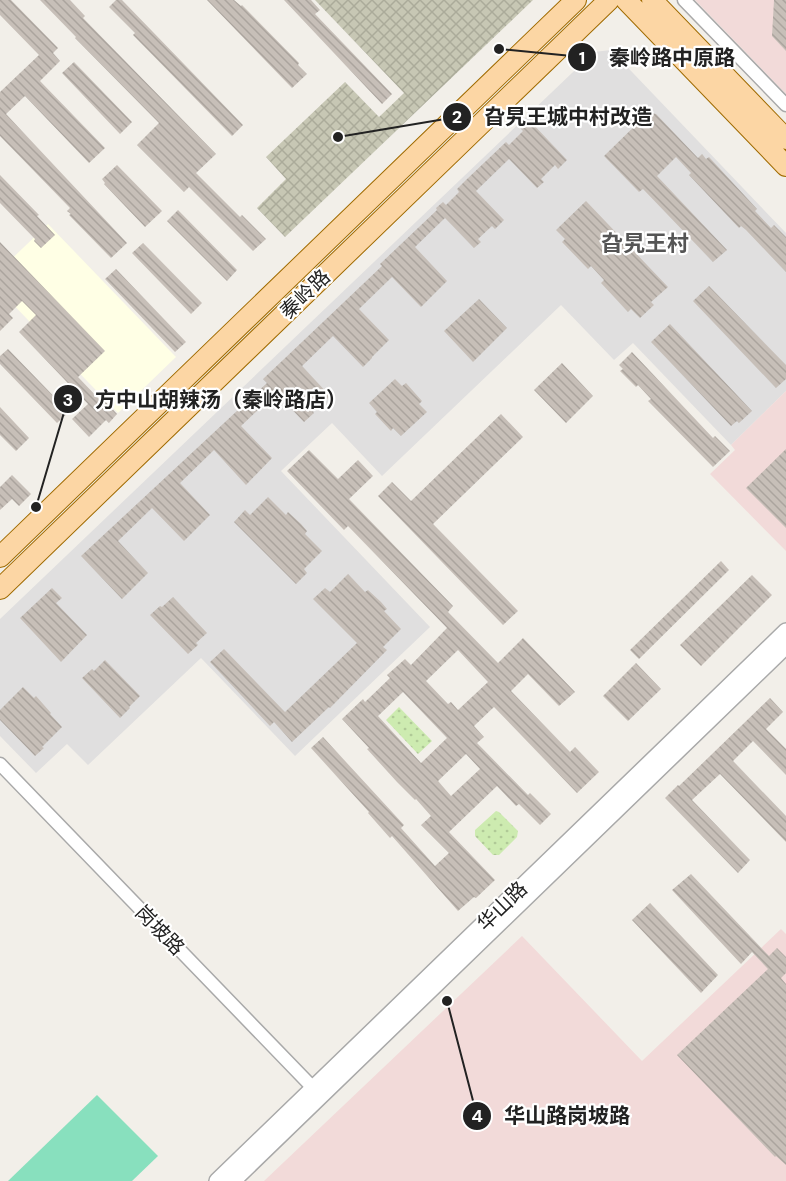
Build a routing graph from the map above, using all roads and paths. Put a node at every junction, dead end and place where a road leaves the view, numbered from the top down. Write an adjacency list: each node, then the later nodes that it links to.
1 (576, 0): 9 (main road, 秦岭路)
2 (609, 0): 10 (main road, 秦岭路)
3 (626, 0): 8 (main road)
4 (652, 0): 7 (main road)
5 (684, 0): 6 (street)
6 (786, 105)
7 (786, 139)
8 (786, 166)
9 (0, 557)
10 (0, 589)
11 (786, 631): 14 (street, 华山路)
12 (786, 646): 14 (street, 华山路)
13 (0, 764): 14 (street, 岗坡路)
14 (317, 1092): 15 (street, 华山路); 16 (street, 华山路)
15 (217, 1181)
16 (233, 1181)

